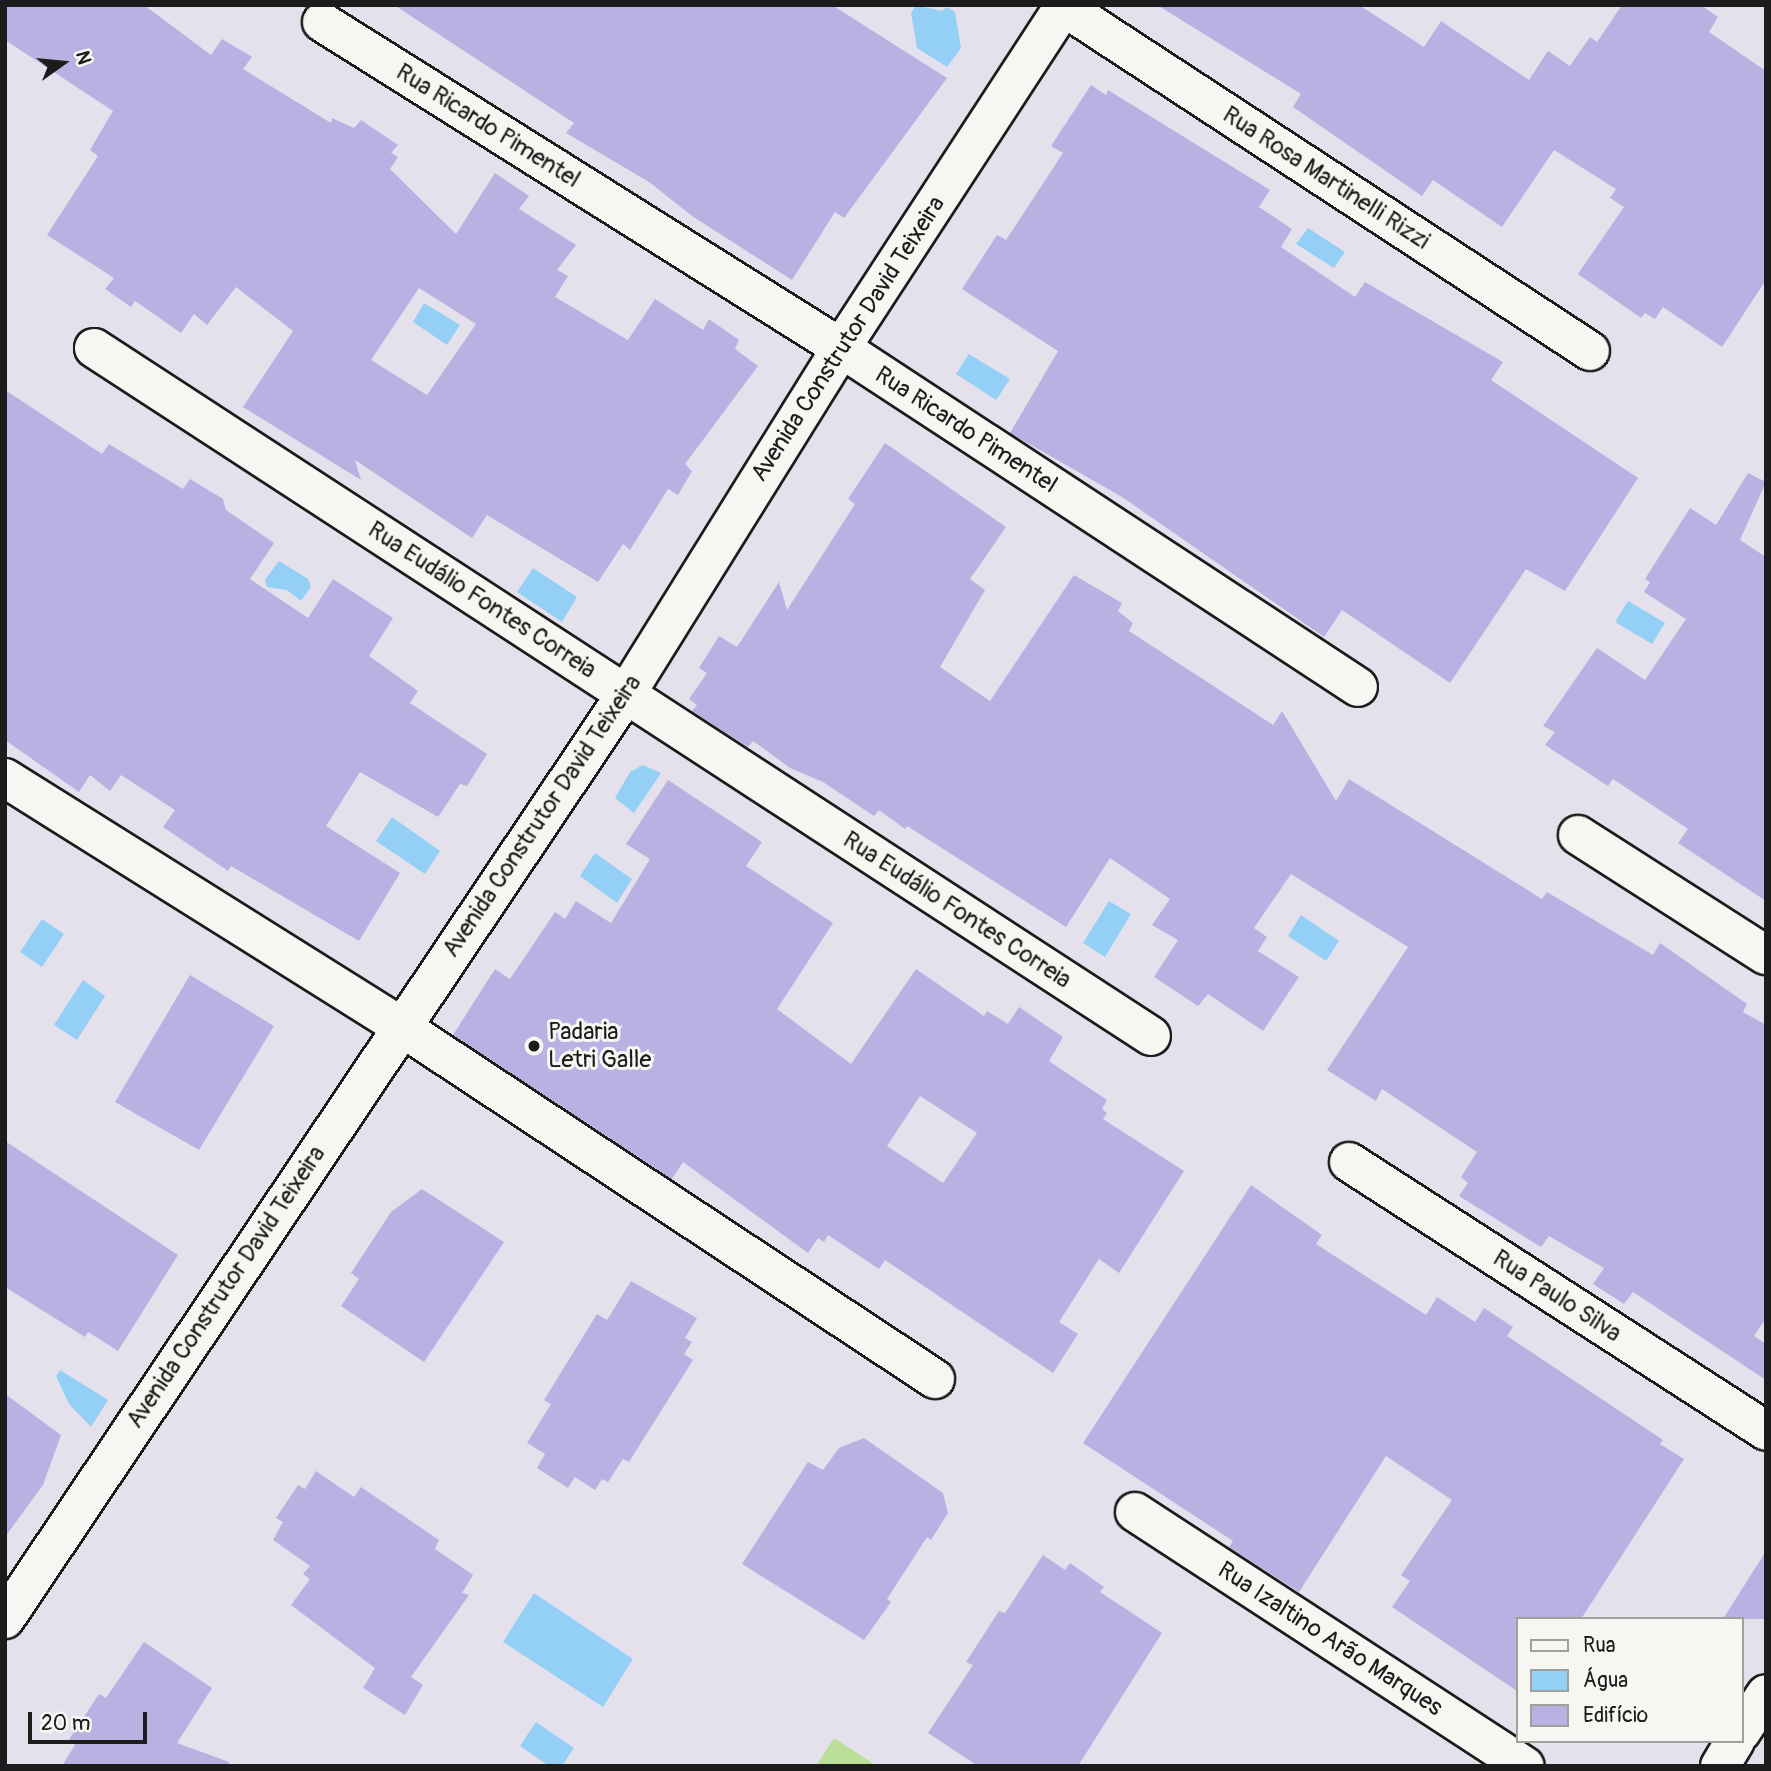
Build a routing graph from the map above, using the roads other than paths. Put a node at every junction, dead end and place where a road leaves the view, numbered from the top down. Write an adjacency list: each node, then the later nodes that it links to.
1 (1063, 6): 4 (street, Avenida Construtor David Teixeira); 5 (street, Rua Rosa Martinelli Rizzi)
2 (322, 22): 4 (street, Rua Ricardo Pimentel)
3 (94, 348): 7 (street, Rua Eudálio Fontes Correia)
4 (841, 348): 6 (street, Rua Ricardo Pimentel); 7 (street, Avenida Construtor David Teixeira)
5 (1590, 351)
6 (1358, 687)
7 (626, 694): 11 (street, Avenida Construtor David Teixeira); 12 (street, Rua Eudálio Fontes Correia)
8 (5, 778): 11 (street)
9 (1578, 835): 10 (street)
10 (1766, 955)
11 (400, 1026): 14 (street); 17 (street, Avenida Construtor David Teixeira)
12 (1151, 1036)
13 (1349, 1162): 15 (street, Rua Paulo Silva)
14 (935, 1378)
15 (1766, 1431)
16 (1135, 1512): 21 (street, Rua Izaltino Arão Marques)
17 (5, 1619)
18 (1766, 1694): 19 (street)
19 (1743, 1729)
20 (1734, 1743): 22 (street)
21 (1525, 1766)
22 (1720, 1766)

